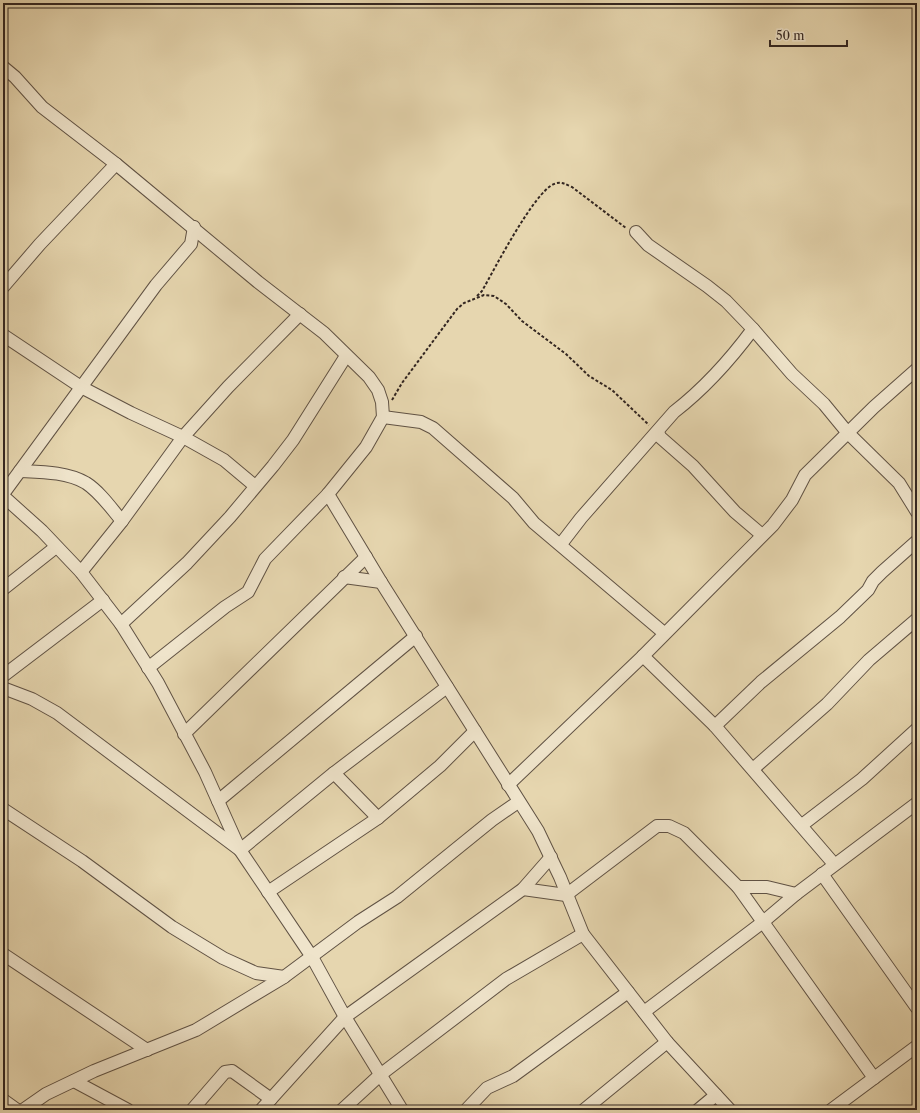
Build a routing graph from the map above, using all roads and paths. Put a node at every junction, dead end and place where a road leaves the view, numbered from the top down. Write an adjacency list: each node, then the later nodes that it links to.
1 (3, 67): 2 (street)
2 (116, 164): 3 (street); 7 (street)
3 (194, 227): 5 (street); 6 (street)
4 (636, 232): 8 (path); 10 (street)
5 (210, 241): 6 (street); 9 (street)
6 (191, 244): 14 (street)
7 (3, 287)
8 (475, 298): 15 (path); 16 (path)
9 (300, 314): 12 (street); 18 (street)
10 (753, 329): 16 (street); 17 (street)
11 (3, 335): 14 (street)
12 (346, 356): 15 (street); 20 (street)
13 (917, 369): 17 (street)
14 (82, 387): 18 (street); 19 (street)
15 (384, 408): 21 (street); 27 (street)
16 (658, 432): 25 (street); 27 (street)
17 (847, 432): 23 (street); 25 (street)
18 (183, 436): 20 (street); 24 (street)
19 (20, 470): 22 (street); 24 (street)
20 (255, 486): 36 (street)
21 (328, 494): 29 (street); 40 (street)
22 (3, 495): 28 (street)
23 (917, 512)
24 (122, 521): 30 (street)
25 (762, 535): 37 (street)
26 (917, 541): 44 (street)
27 (561, 544): 37 (street)
28 (56, 547): 30 (street); 33 (street)
29 (366, 557): 31 (street); 32 (street)
30 (81, 572): 34 (street)
31 (344, 577): 32 (street); 47 (street)
32 (381, 582): 38 (street)
33 (3, 589)
34 (103, 600): 36 (street); 41 (street)
35 (917, 619): 48 (street)
36 (121, 624): 40 (street)
37 (664, 633): 39 (street)
38 (416, 636): 42 (street); 51 (street)
39 (643, 656): 44 (street); 50 (street)
40 (148, 668): 47 (street)
41 (3, 676)
42 (447, 687): 46 (street); 49 (street)
43 (3, 688): 57 (street)
44 (715, 726): 48 (street)
45 (917, 729): 56 (street)
46 (475, 731): 50 (street); 55 (street)
47 (184, 734): 51 (street)
48 (753, 769): 56 (street)
49 (334, 773): 55 (street); 57 (street)
50 (508, 785): 52 (street)
51 (218, 800): 57 (street)
52 (518, 802): 58 (street); 69 (street)
53 (917, 803): 59 (street)
54 (3, 809): 70 (street)
55 (378, 818): 63 (street)
56 (802, 825): 59 (street)
57 (240, 850): 63 (street)
58 (551, 857): 62 (street); 65 (street)
59 (834, 864): 60 (street)
60 (822, 874): 64 (street); 72 (street)
61 (738, 887): 64 (street); 65 (street); 66 (street)
62 (523, 889): 65 (street); 74 (street)
63 (268, 892): 69 (street)
64 (796, 894): 66 (street)
65 (566, 895): 67 (street)
66 (763, 922): 73 (street); 79 (street)
67 (583, 934): 71 (street); 78 (street)
68 (3, 954): 77 (street)
69 (312, 957): 70 (street); 74 (street)
70 (284, 977): 77 (street)
71 (628, 992): 73 (street); 85 (street)
72 (917, 1008)
73 (644, 1012): 75 (street)
74 (345, 1017): 78 (street); 82 (street)
75 (667, 1042): 81 (street); 93 (street)
76 (917, 1046): 79 (street)
77 (146, 1050): 80 (street)
78 (380, 1075): 91 (street); 92 (street)
79 (874, 1078): 96 (street)
80 (74, 1081): 84 (street); 87 (street)
81 (716, 1095): 94 (street); 95 (street)
82 (271, 1099): 89 (street); 90 (street)
83 (3, 1100): 86 (street)
84 (110, 1106): 88 (street)
85 (467, 1109)
86 (17, 1110)
87 (22, 1110)
88 (128, 1110)
89 (192, 1110)
90 (261, 1110)
91 (342, 1110)
92 (402, 1110)
93 (584, 1110)
94 (698, 1110)
95 (730, 1110)
96 (831, 1110)

